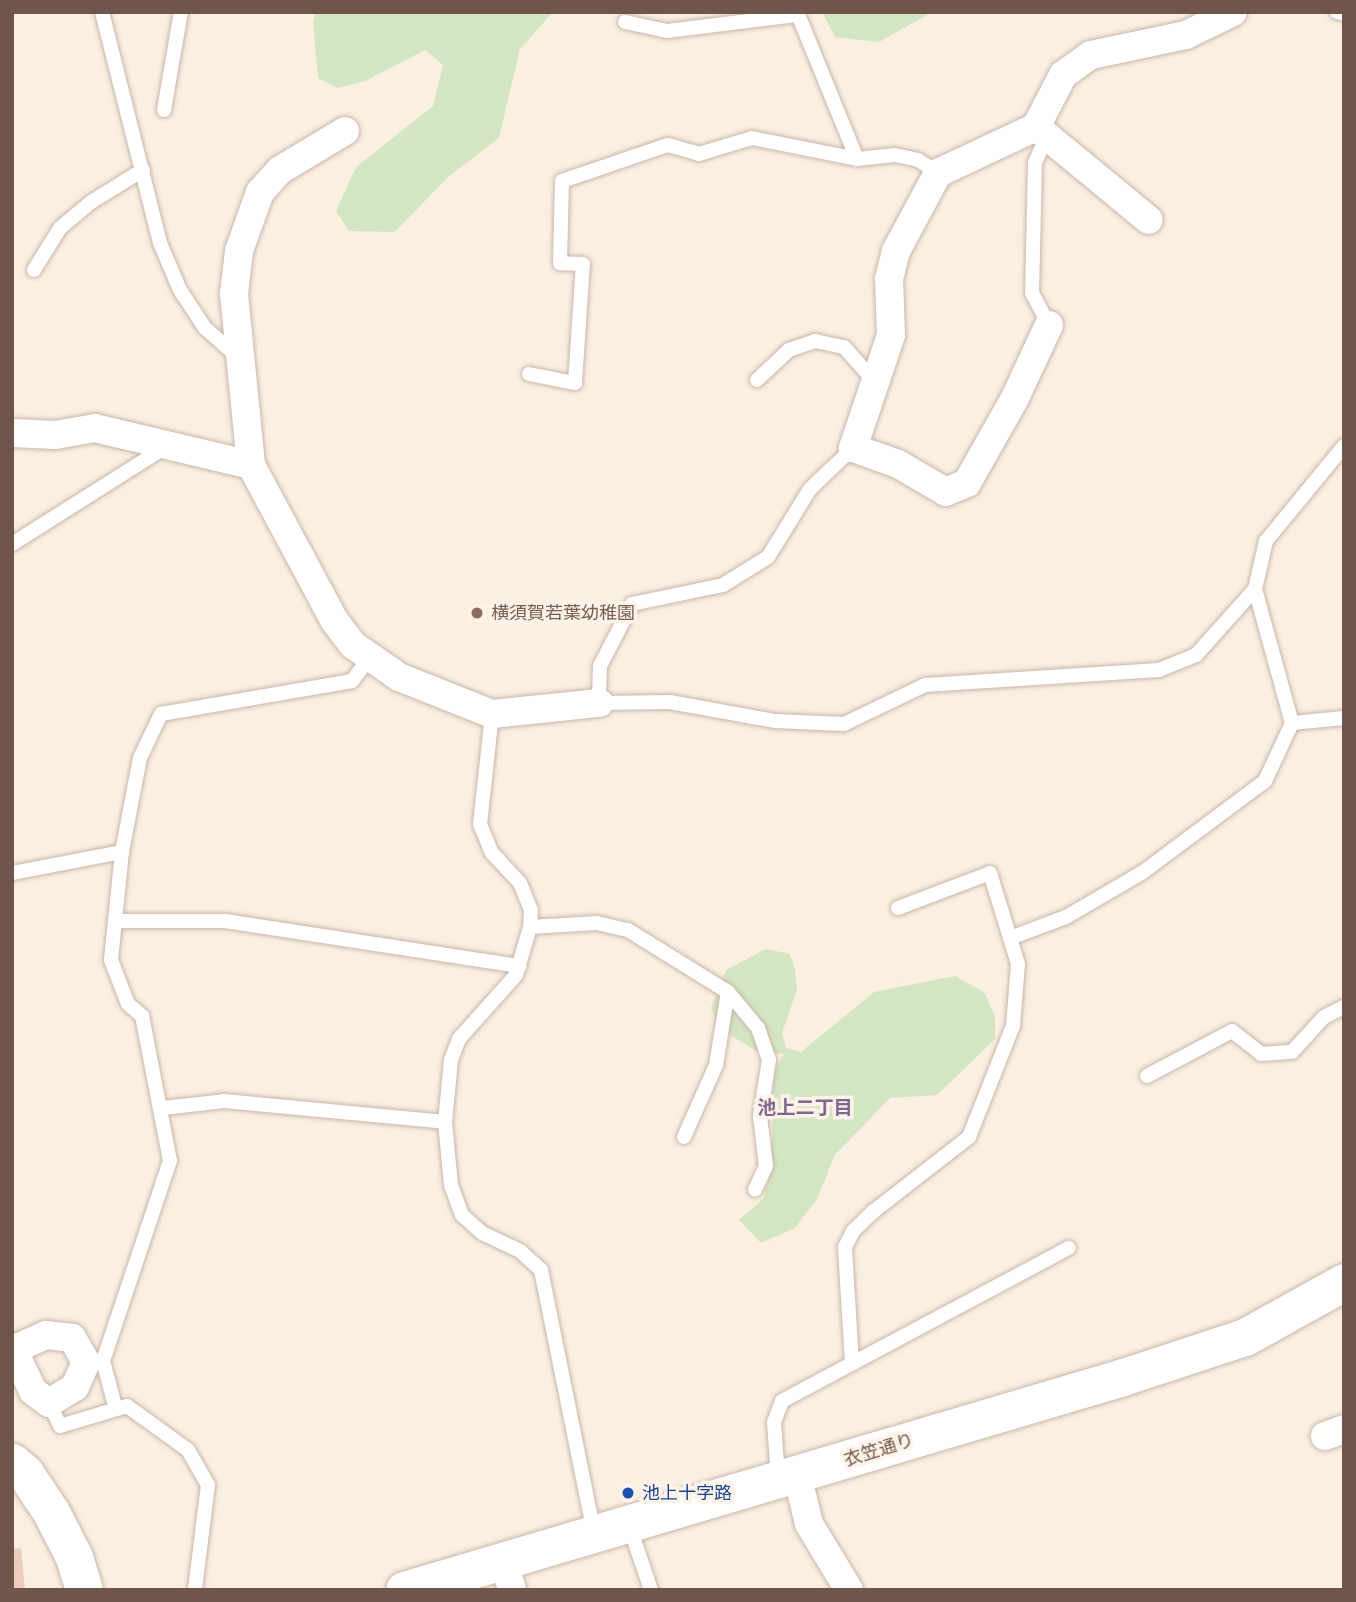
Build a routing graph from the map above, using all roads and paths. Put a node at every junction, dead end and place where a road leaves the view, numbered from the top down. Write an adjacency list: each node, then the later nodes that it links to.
1 (102, 12): 12 (lane)
2 (181, 12): 8 (lane)
3 (1233, 12): 10 (street)
4 (1337, 12): 6 (lane)
5 (797, 14): 7 (lane); 11 (lane)
6 (1344, 14)
7 (625, 22)
8 (164, 110)
9 (345, 131): 17 (street)
10 (1041, 133): 13 (street); 14 (street); 16 (lane)
11 (857, 159): 13 (lane); 18 (lane)
12 (143, 170): 15 (lane); 17 (lane)
13 (938, 173): 20 (street)
14 (1149, 220)
15 (34, 270)
16 (1049, 325): 22 (street)
17 (240, 359): 25 (street)
18 (529, 374)
19 (757, 380): 20 (lane)
20 (877, 385): 22 (street)
21 (12, 433): 23 (street)
22 (853, 447): 29 (lane)
23 (164, 448): 25 (street); 26 (lane)
24 (1342, 449): 27 (lane)
25 (251, 466): 28 (street)
26 (12, 544)
27 (1255, 589): 29 (lane); 32 (lane)
28 (370, 657): 30 (street); 33 (lane)
29 (599, 703): 30 (street)
30 (492, 715): 37 (lane)
31 (1344, 718): 32 (lane)
32 (1292, 723): 38 (lane)
33 (122, 852): 34 (lane); 36 (lane)
34 (12, 873)
35 (898, 908): 38 (lane)
36 (115, 921): 39 (lane); 43 (lane)
37 (530, 927): 39 (lane); 40 (lane)
38 (1010, 938): 50 (lane)
39 (520, 966): 44 (lane)
40 (728, 992): 45 (lane); 46 (lane)
41 (1344, 1007): 42 (lane)
42 (1147, 1076)
43 (163, 1108): 44 (lane); 52 (lane)
44 (445, 1122): 56 (lane)
45 (684, 1137)
46 (755, 1190)
47 (1069, 1248): 50 (lane)
48 (1344, 1282): 54 (street, 衣笠通り)
49 (13, 1348): 51 (street); 51 (street)
50 (852, 1363): 54 (lane)
51 (49, 1402): 52 (lane)
52 (115, 1406): 59 (lane)
53 (12, 1462): 58 (street)
54 (787, 1477): 55 (street, 衣笠通り); 62 (street)
55 (629, 1525): 56 (street, 衣笠通り); 61 (lane)
56 (594, 1535): 57 (street, 衣笠通り)
57 (508, 1576): 60 (street, 衣笠通り)
58 (84, 1590)
59 (195, 1590)
60 (404, 1590)
61 (650, 1590)
62 (849, 1590)

